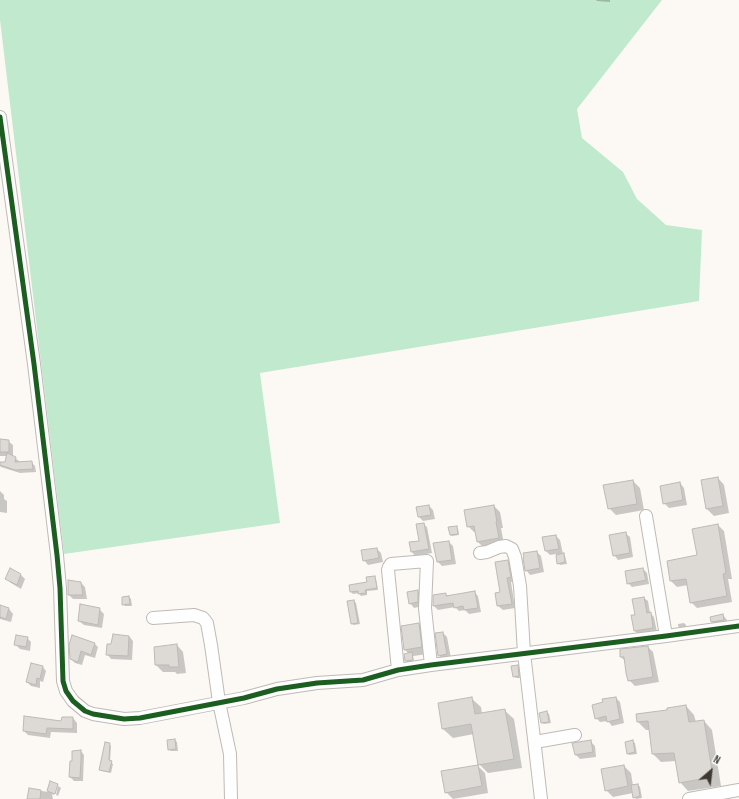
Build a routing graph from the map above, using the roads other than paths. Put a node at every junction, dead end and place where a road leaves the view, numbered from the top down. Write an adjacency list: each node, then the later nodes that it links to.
1 (0, 117): 10 (street)
2 (646, 516): 6 (street)
3 (480, 553): 7 (street)
4 (153, 618): 10 (street)
5 (739, 626): 6 (street)
6 (666, 636): 7 (street)
7 (524, 653): 8 (street); 12 (street)
8 (431, 664): 9 (street); 9 (street)
9 (398, 670): 10 (street)
10 (219, 702): 15 (street)
11 (576, 735): 12 (street)
12 (534, 742): 16 (street)
13 (739, 790): 14 (street)
14 (719, 796): 17 (street)
15 (231, 799)
16 (541, 799)
17 (689, 799)

